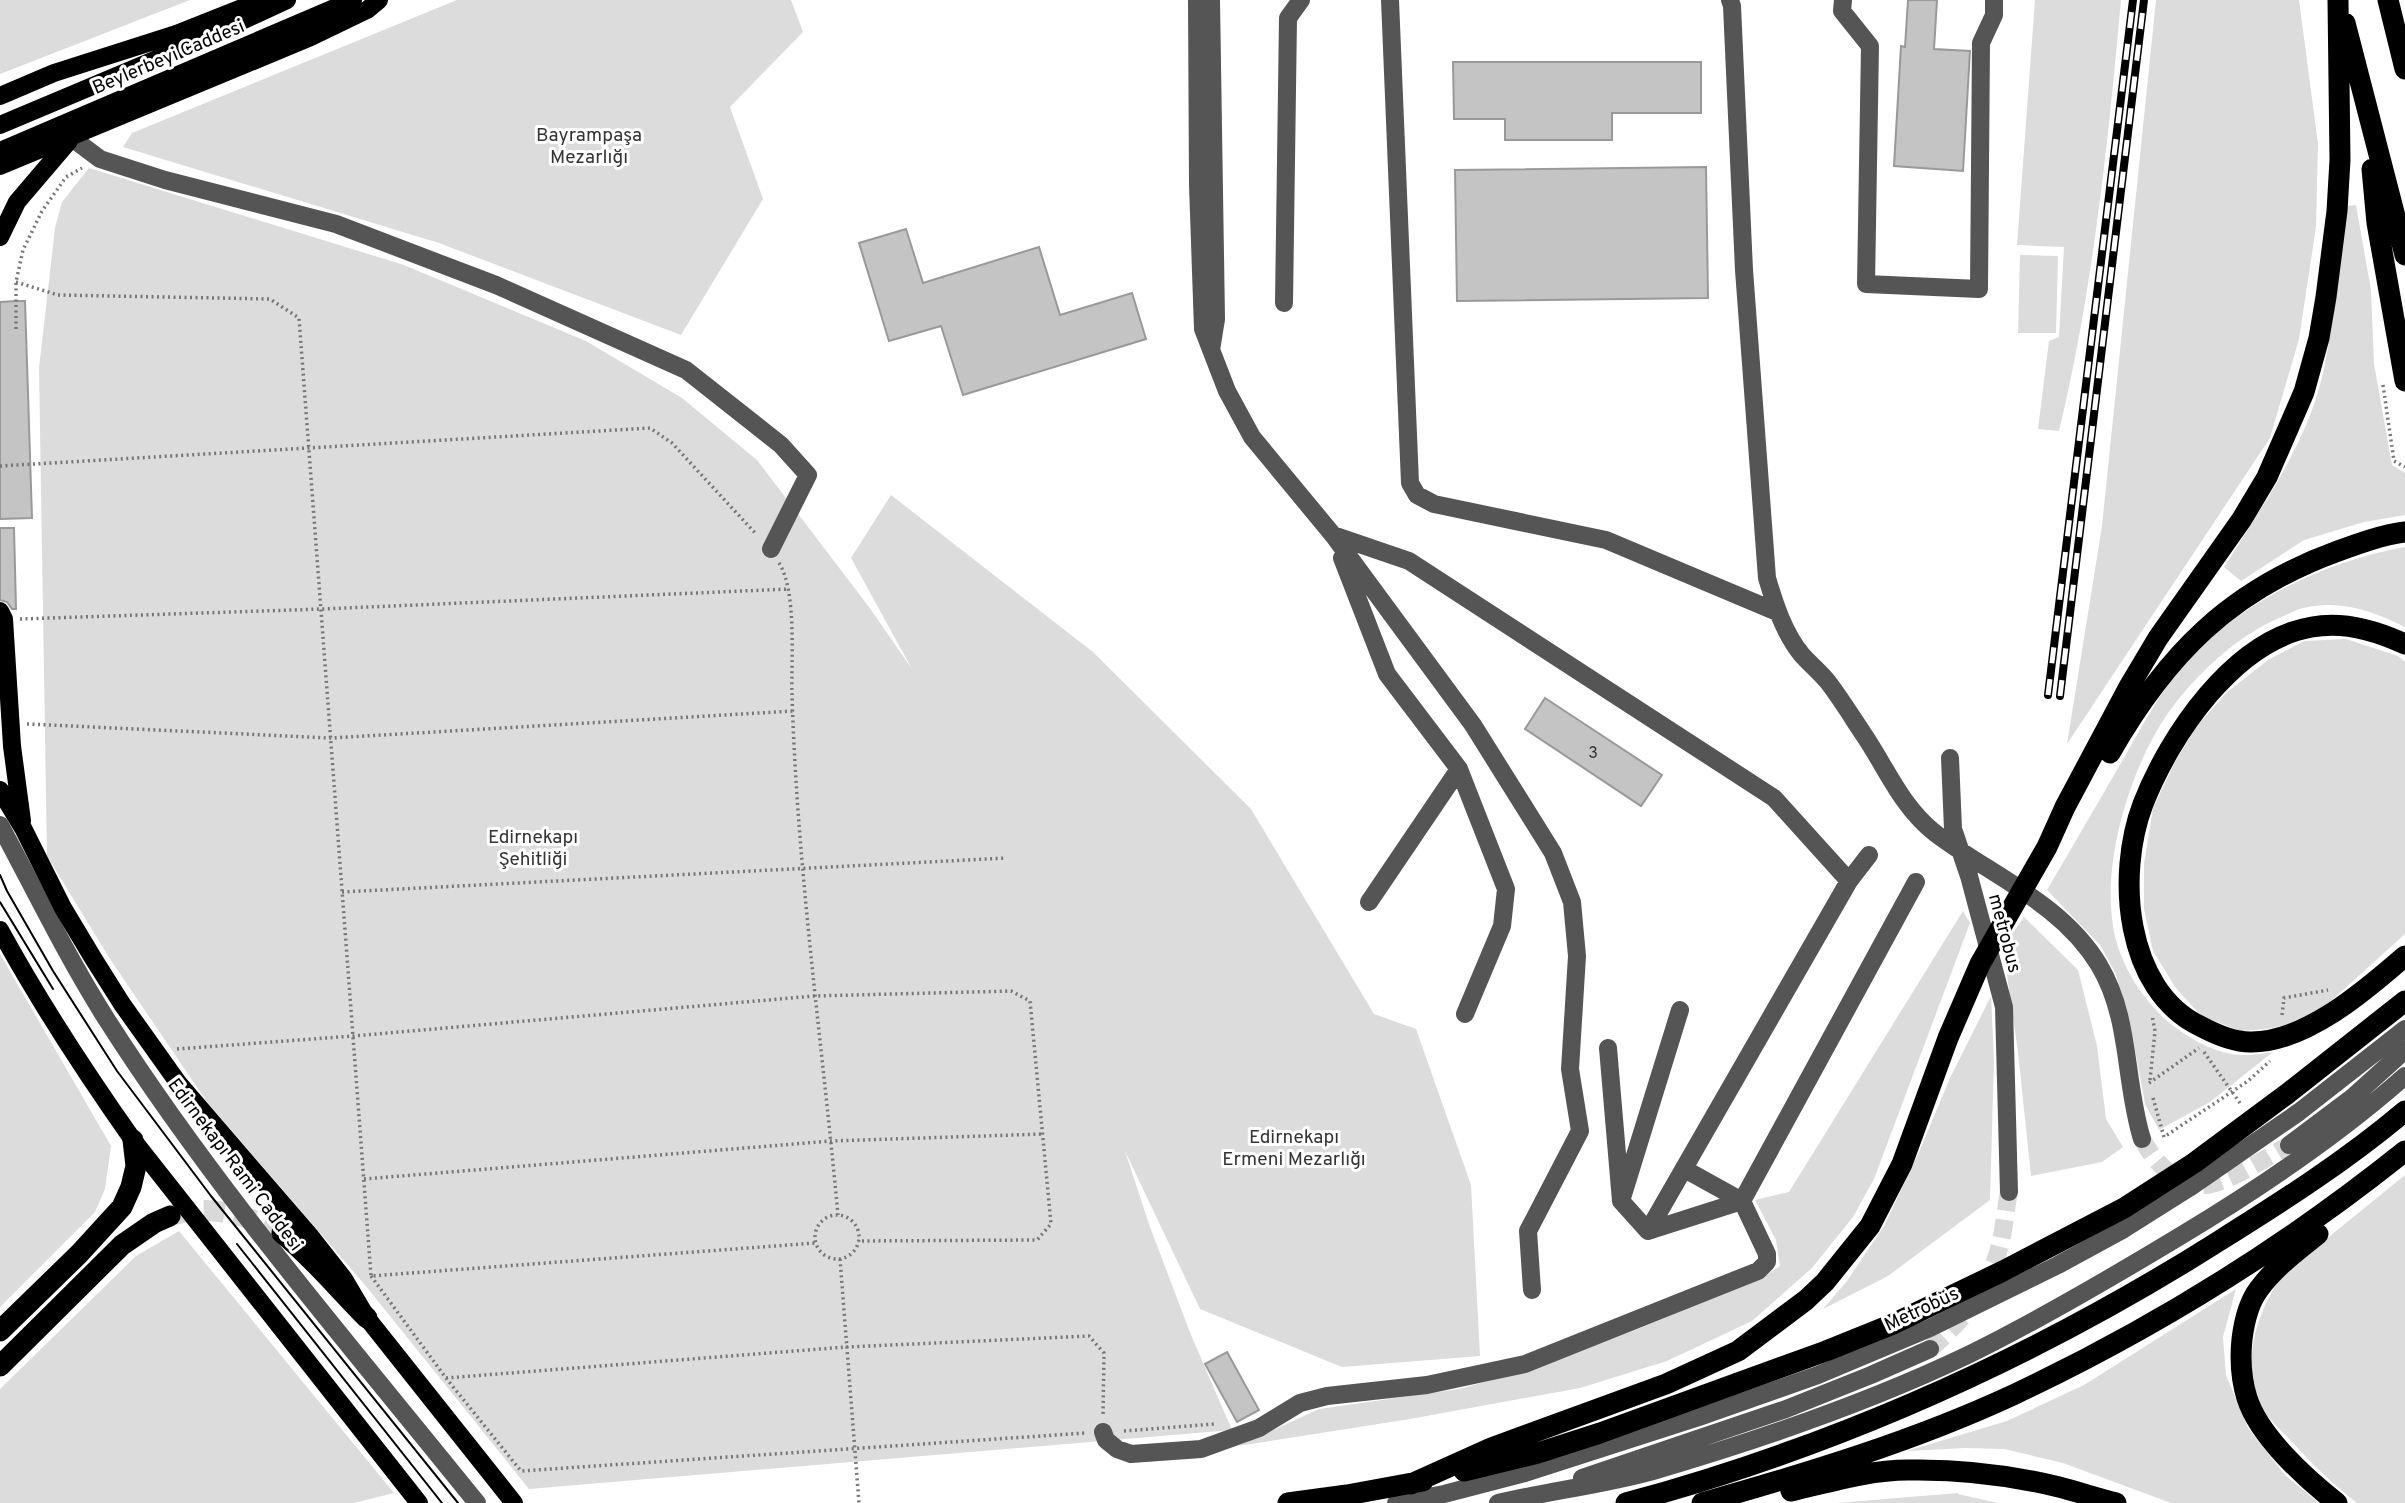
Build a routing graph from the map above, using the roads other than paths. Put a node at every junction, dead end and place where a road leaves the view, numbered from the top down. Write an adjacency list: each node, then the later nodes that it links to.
1 (273, 0): 15 (main road)
2 (287, 0): 16 (main road, Beylerbeyi Caddesi)
3 (354, 0): 19 (main road, Beylerbeyi Caddesi)
4 (379, 0): 18 (main road)
5 (1197, 0): 24 (lane)
6 (1211, 0): 24 (lane)
7 (1301, 0): 23 (lane)
8 (1390, 0): 29 (lane)
9 (1730, 0): 29 (lane)
10 (1843, 0): 11 (lane)
11 (1994, 0)
12 (2339, 0): 17 (highway); 38 (highway)
13 (2388, 0): 14 (highway)
14 (2405, 69)
15 (0, 96)
16 (0, 125)
17 (2371, 125): 22 (highway); 25 (highway)
18 (72, 138): 20 (main road); 21 (main road); 28 (lane)
19 (0, 151)
20 (0, 166)
21 (0, 237)
22 (2405, 255)
23 (1284, 303)
24 (1211, 350): 27 (lane)
25 (2405, 381)
26 (2402, 532): 38 (highway)
27 (1333, 535): 34 (lane); 41 (lane); 66 (lane)
28 (771, 550)
29 (1777, 611): 39 (lane)
30 (2, 615): 32 (main road)
31 (2405, 644): 45 (highway)
32 (5, 694): 37 (main road)
33 (1950, 758): 39 (lane, metrobus)
34 (1459, 769): 43 (lane); 48 (lane)
35 (0, 790): 37 (main road)
36 (0, 825): 78 (lane, Edirnekapı Rami Caddesi)
37 (23, 828): 67 (main road)
38 (2047, 847): 74 (highway)
39 (1959, 849): 54 (lane); 60 (lane, metrobus)
40 (1869, 855): 41 (lane)
41 (1849, 881): 59 (lane)
42 (1916, 883): 62 (lane)
43 (1369, 902)
44 (0, 930): 55 (main road)
45 (2405, 956)
46 (2405, 1001): 74 (highway)
47 (1680, 1010): 61 (lane)
48 (1465, 1014)
49 (2405, 1028): 73 (lane, Metrobüs)
50 (1608, 1048): 61 (lane)
51 (2403, 1053): 56 (lane)
52 (2405, 1076): 75 (lane)
53 (2405, 1111): 83 (highway)
54 (2142, 1139)
55 (133, 1140): 68 (highway); 76 (main road)
56 (2289, 1145)
57 (2405, 1151): 84 (highway)
58 (2405, 1165): 86 (highway)
59 (1685, 1167): 62 (lane); 64 (lane)
60 (2008, 1192)
61 (1621, 1201): 64 (lane)
62 (1742, 1201): 64 (lane); 71 (lane)
63 (170, 1216): 70 (highway)
64 (1648, 1231)
65 (282, 1233): 67 (highway)
66 (1532, 1290)
67 (367, 1318): 79 (main road)
68 (0, 1331)
69 (1930, 1349): 72 (lane)
70 (0, 1366)
71 (1103, 1432)
72 (1630, 1461): 73 (lane); 75 (lane)
73 (1525, 1473): 81 (lane, Metrobüs)
74 (1411, 1484): 80 (highway)
75 (1539, 1493): 82 (lane)
76 (418, 1502)
77 (2108, 1502): 85 (highway)
78 (477, 1503)
79 (514, 1503)
80 (1288, 1503)
81 (1396, 1503)
82 (1497, 1503)
83 (1626, 1503)
84 (1702, 1503)
85 (1742, 1503)
86 (2337, 1503)

